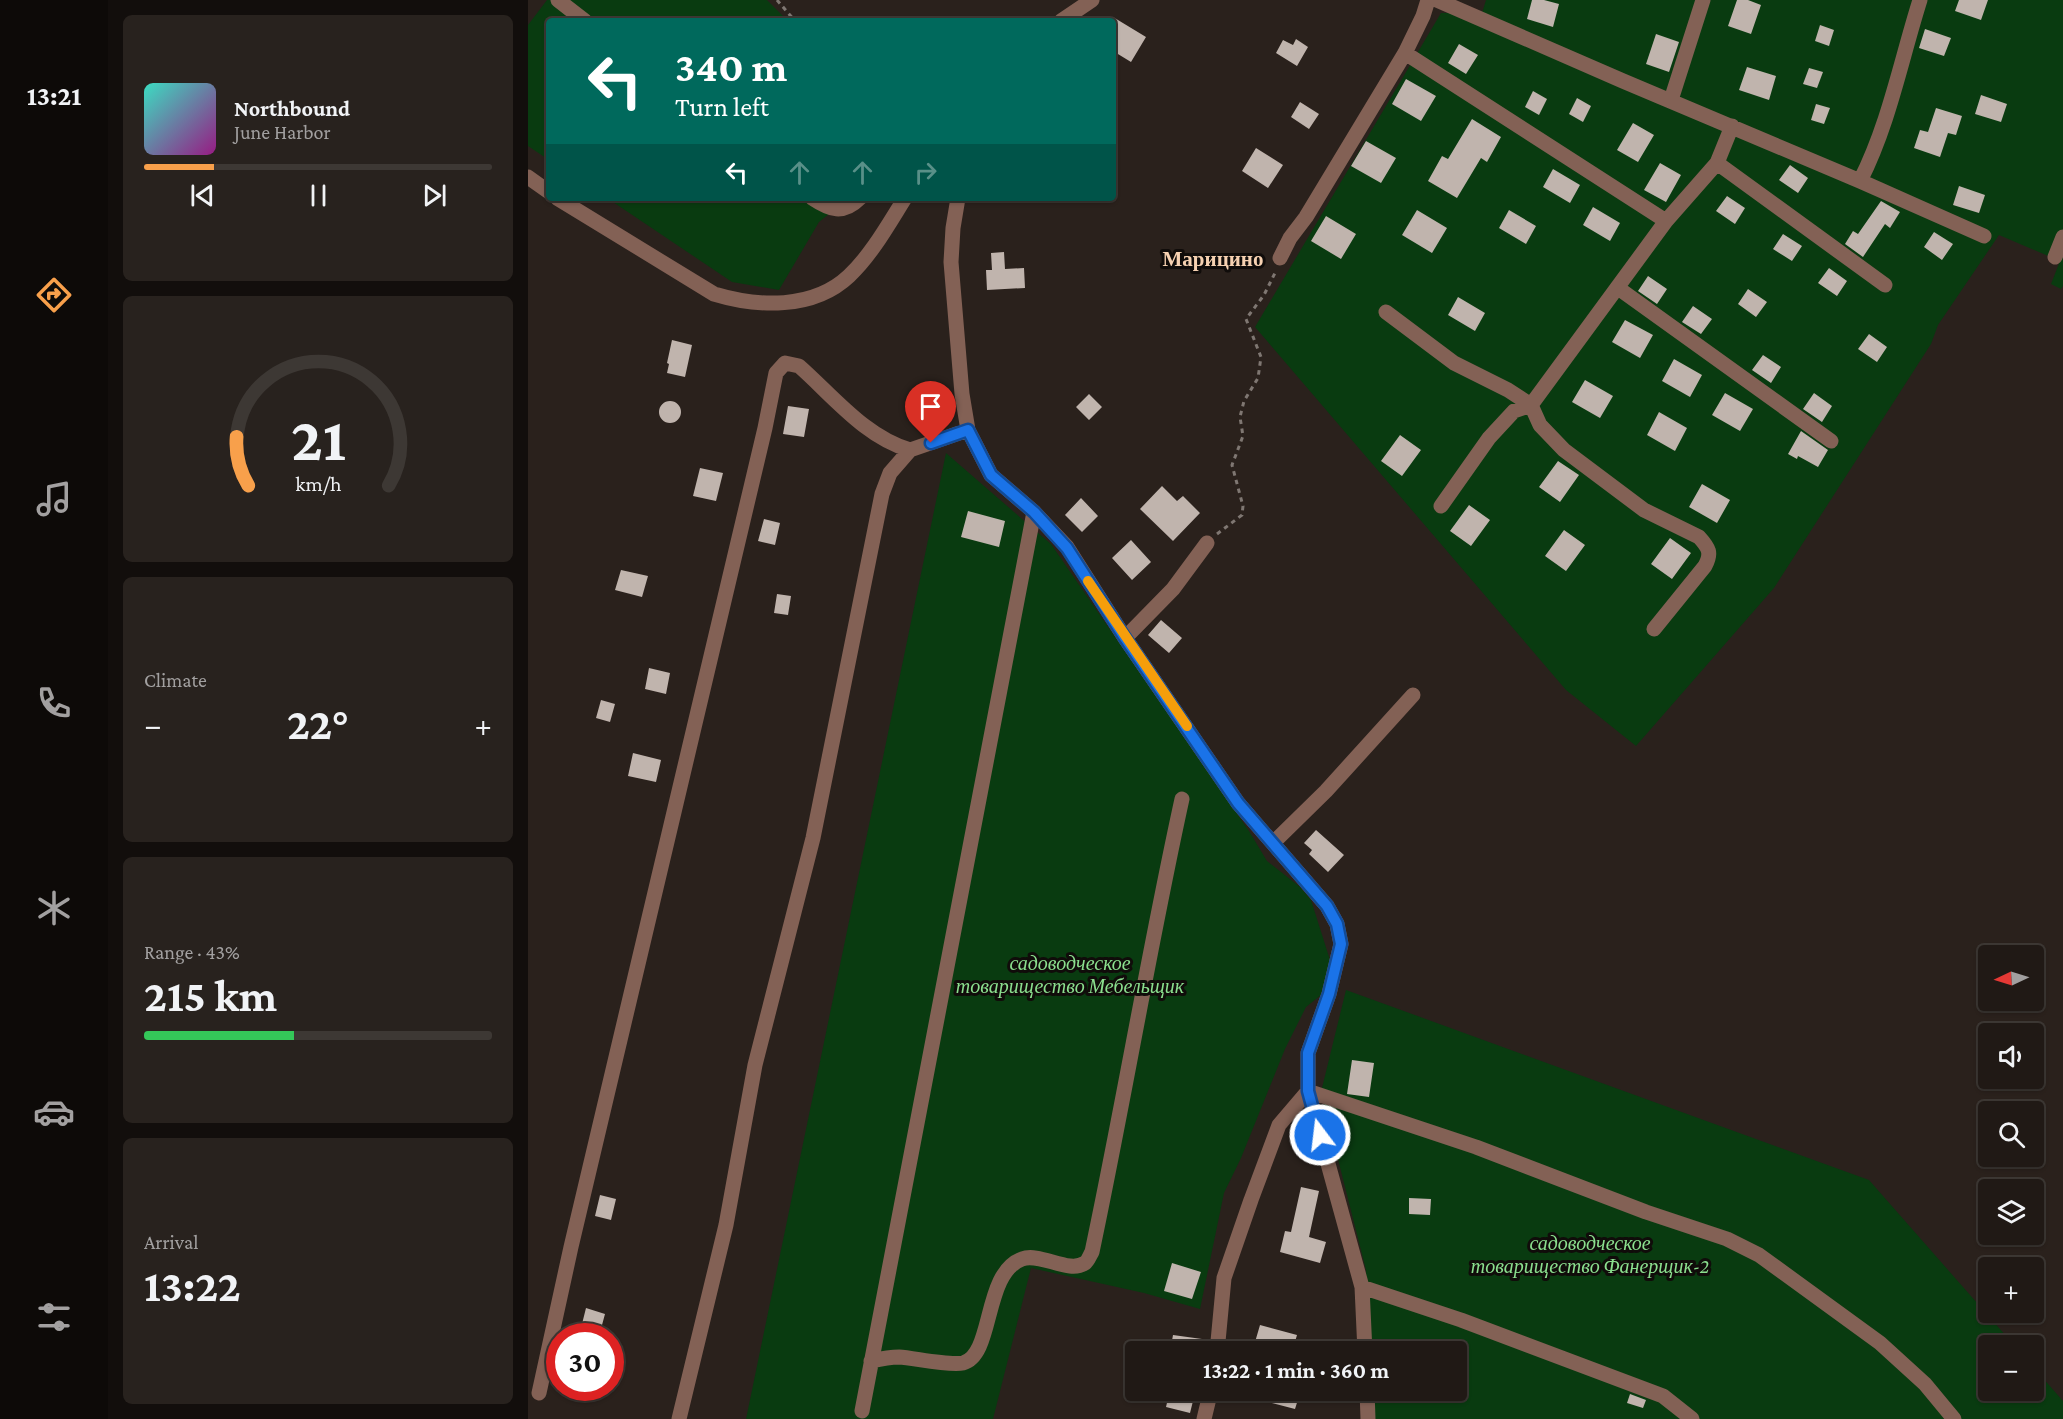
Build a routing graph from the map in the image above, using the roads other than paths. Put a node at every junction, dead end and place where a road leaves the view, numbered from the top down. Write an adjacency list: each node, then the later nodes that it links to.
1 (558, 0): 7 (street)
2 (1092, 0): 8 (street)
3 (1428, 0): 9 (street)
4 (1437, 0): 10 (street)
5 (1703, 0): 10 (street)
6 (1920, 0): 14 (street)
7 (581, 18)
8 (1065, 18)
9 (1405, 53): 21 (street); 25 (street)
10 (1671, 100): 11 (street)
11 (1732, 126): 12 (street); 14 (street)
12 (1716, 163): 21 (street); 26 (street)
13 (528, 177): 15 (street)
14 (1860, 181): 22 (street)
15 (546, 190)
16 (562, 201): 19 (street)
17 (817, 201): 18 (street)
18 (855, 201)
19 (903, 201)
20 (958, 201): 30 (street)
21 (1666, 221): 27 (street)
22 (1984, 236)
23 (2063, 237): 24 (street)
24 (2055, 257)
25 (1281, 258)
26 (1886, 285)
27 (1618, 288): 29 (street); 31 (street)
28 (1386, 312): 29 (street)
29 (1532, 405): 33 (street); 36 (street)
30 (968, 430): 32 (street); 34 (street)
31 (1831, 441)
32 (910, 450): 46 (street); 50 (street)
33 (1440, 506)
34 (1034, 512): 37 (street); 45 (street)
35 (1207, 543): 37 (street)
36 (1654, 629)
37 (1125, 638): 40 (street)
38 (1413, 695): 40 (street)
39 (1182, 799): 45 (street)
40 (1273, 843): 41 (street)
41 (1308, 1091): 42 (street); 43 (street); 54 (street)
42 (1362, 1287): 44 (street); 53 (street)
43 (1218, 1341)
44 (1364, 1341)
45 (871, 1361): 49 (street)
46 (539, 1393)
47 (1208, 1401): 51 (street)
48 (1367, 1401): 52 (street)
49 (862, 1411)
50 (679, 1419)
51 (1204, 1419)
52 (1368, 1419)
53 (1692, 1419)
54 (1954, 1419)

